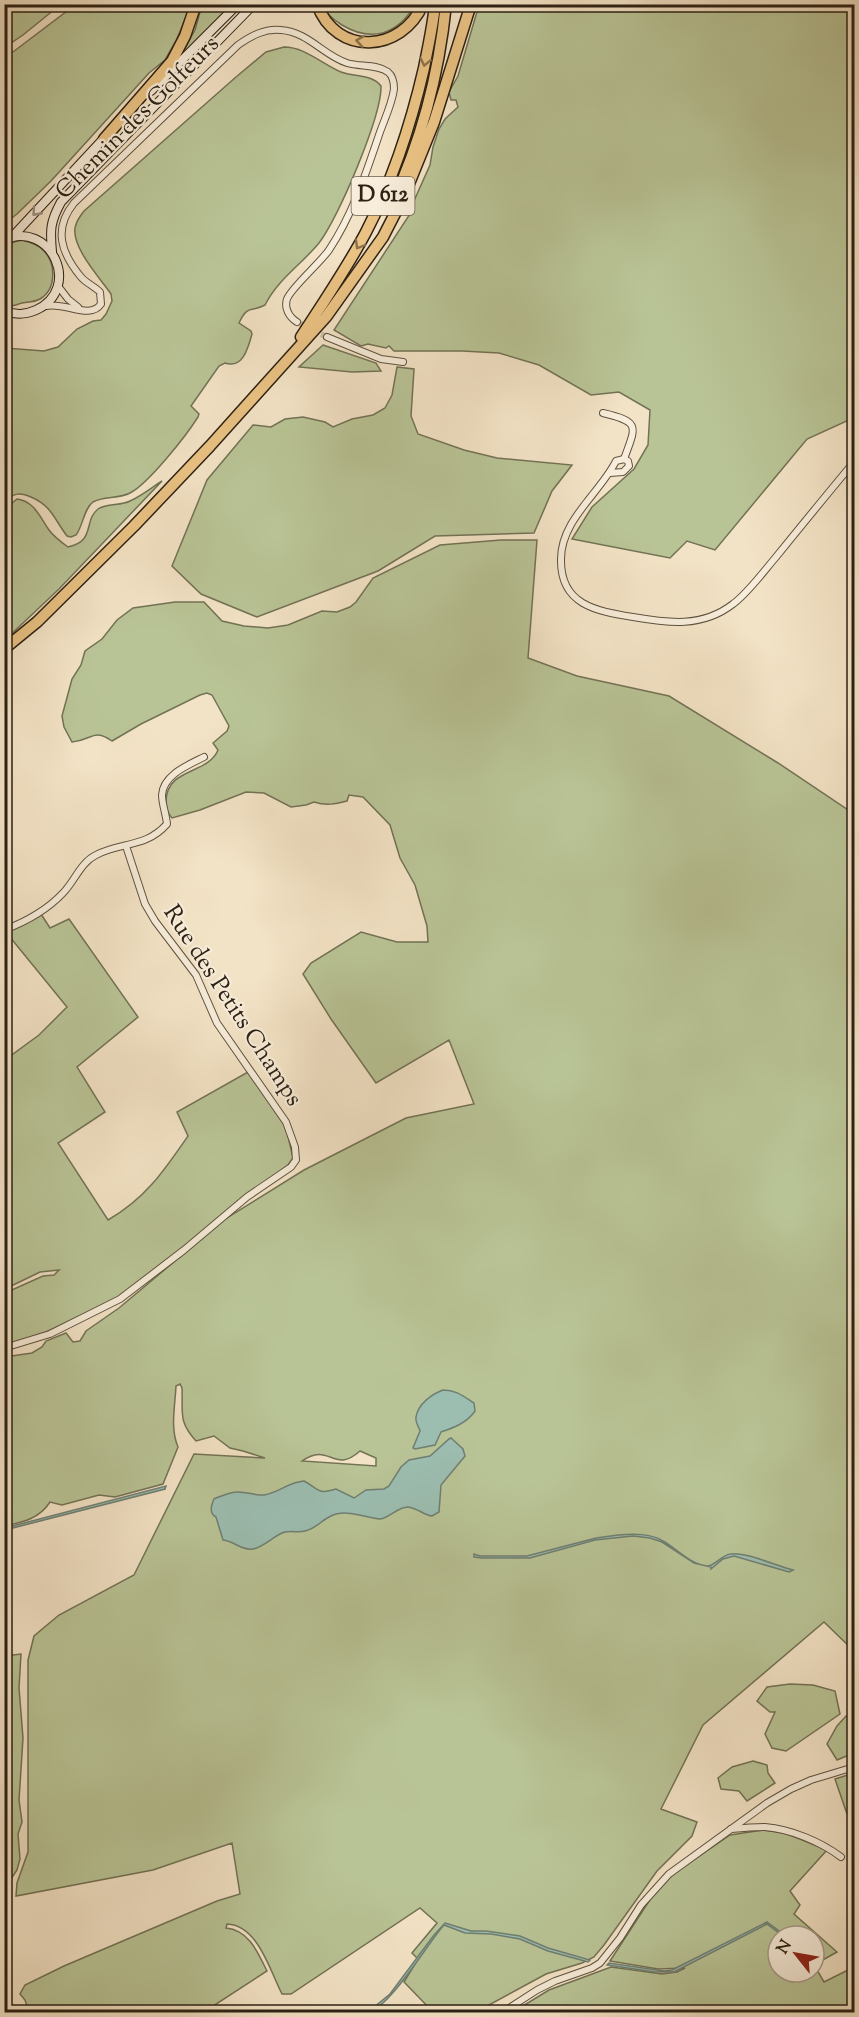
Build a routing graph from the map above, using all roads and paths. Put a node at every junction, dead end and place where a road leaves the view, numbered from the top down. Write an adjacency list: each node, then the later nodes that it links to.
1 (196, 4): 9 (highway)
2 (238, 4): 9 (main road)
3 (254, 4): 11 (main road)
4 (317, 4): 5 (highway, one-way to 4)
5 (423, 4)
6 (435, 4): 20 (highway, D 612, one-way to 20)
7 (447, 4): 12 (highway, D 612)
8 (471, 4): 12 (highway, D 612)
9 (104, 139): 10 (main road, one-way to 10)
10 (9, 238): 11 (main road)
11 (52, 252): 13 (main road)
12 (356, 274): 20 (highway, D 612)
13 (58, 286): 14 (main road); 15 (street)
14 (46, 306): 15 (street); 16 (main road)
15 (81, 309): 17 (street, Chemin des Golfeurs)
16 (4, 311)
17 (297, 322)
18 (327, 337): 19 (street)
19 (403, 362)
20 (281, 367): 25 (highway, D 612)
21 (603, 413): 22 (street)
22 (624, 459): 24 (street); 24 (street)
23 (855, 462): 24 (street)
24 (610, 473)
25 (4, 650)
26 (855, 683): 27 (street)
27 (855, 695)
28 (204, 756): 29 (street)
29 (126, 846): 30 (street); 31 (street, Rue des Petits Champs)
30 (4, 930)
31 (4, 1348)
32 (855, 1767): 33 (street)
33 (731, 1829): 34 (street); 35 (street)
34 (841, 1857)
35 (503, 2013)

